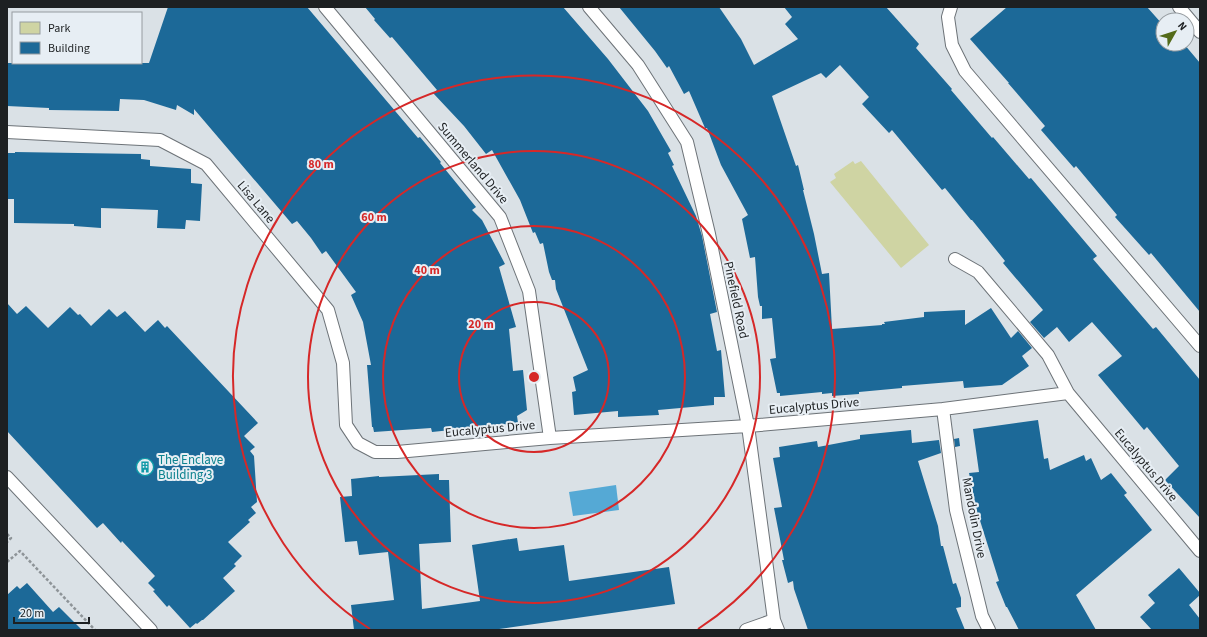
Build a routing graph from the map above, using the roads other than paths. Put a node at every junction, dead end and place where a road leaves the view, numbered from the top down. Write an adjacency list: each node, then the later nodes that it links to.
1 (325, 7): 12 (lane, Summerland Drive)
2 (589, 7): 11 (lane, Pinefield Road)
3 (951, 7): 8 (lane)
4 (1178, 7): 5 (lane)
5 (1200, 32)
6 (7, 132): 13 (lane, Lisa Lane)
7 (954, 259): 9 (lane)
8 (1200, 346)
9 (1068, 393): 10 (lane, Eucalyptus Drive); 15 (lane, Eucalyptus Drive)
10 (943, 409): 11 (lane, Eucalyptus Drive); 19 (lane, Mandolin Drive)
11 (748, 426): 12 (lane, Eucalyptus Drive); 16 (lane, Pinefield Road)
12 (550, 438): 13 (lane, Eucalyptus Drive)
13 (358, 443)
14 (7, 477): 17 (lane)
15 (1200, 551)
16 (776, 625): 18 (lane)
17 (151, 630)
18 (746, 630)
19 (989, 630)

